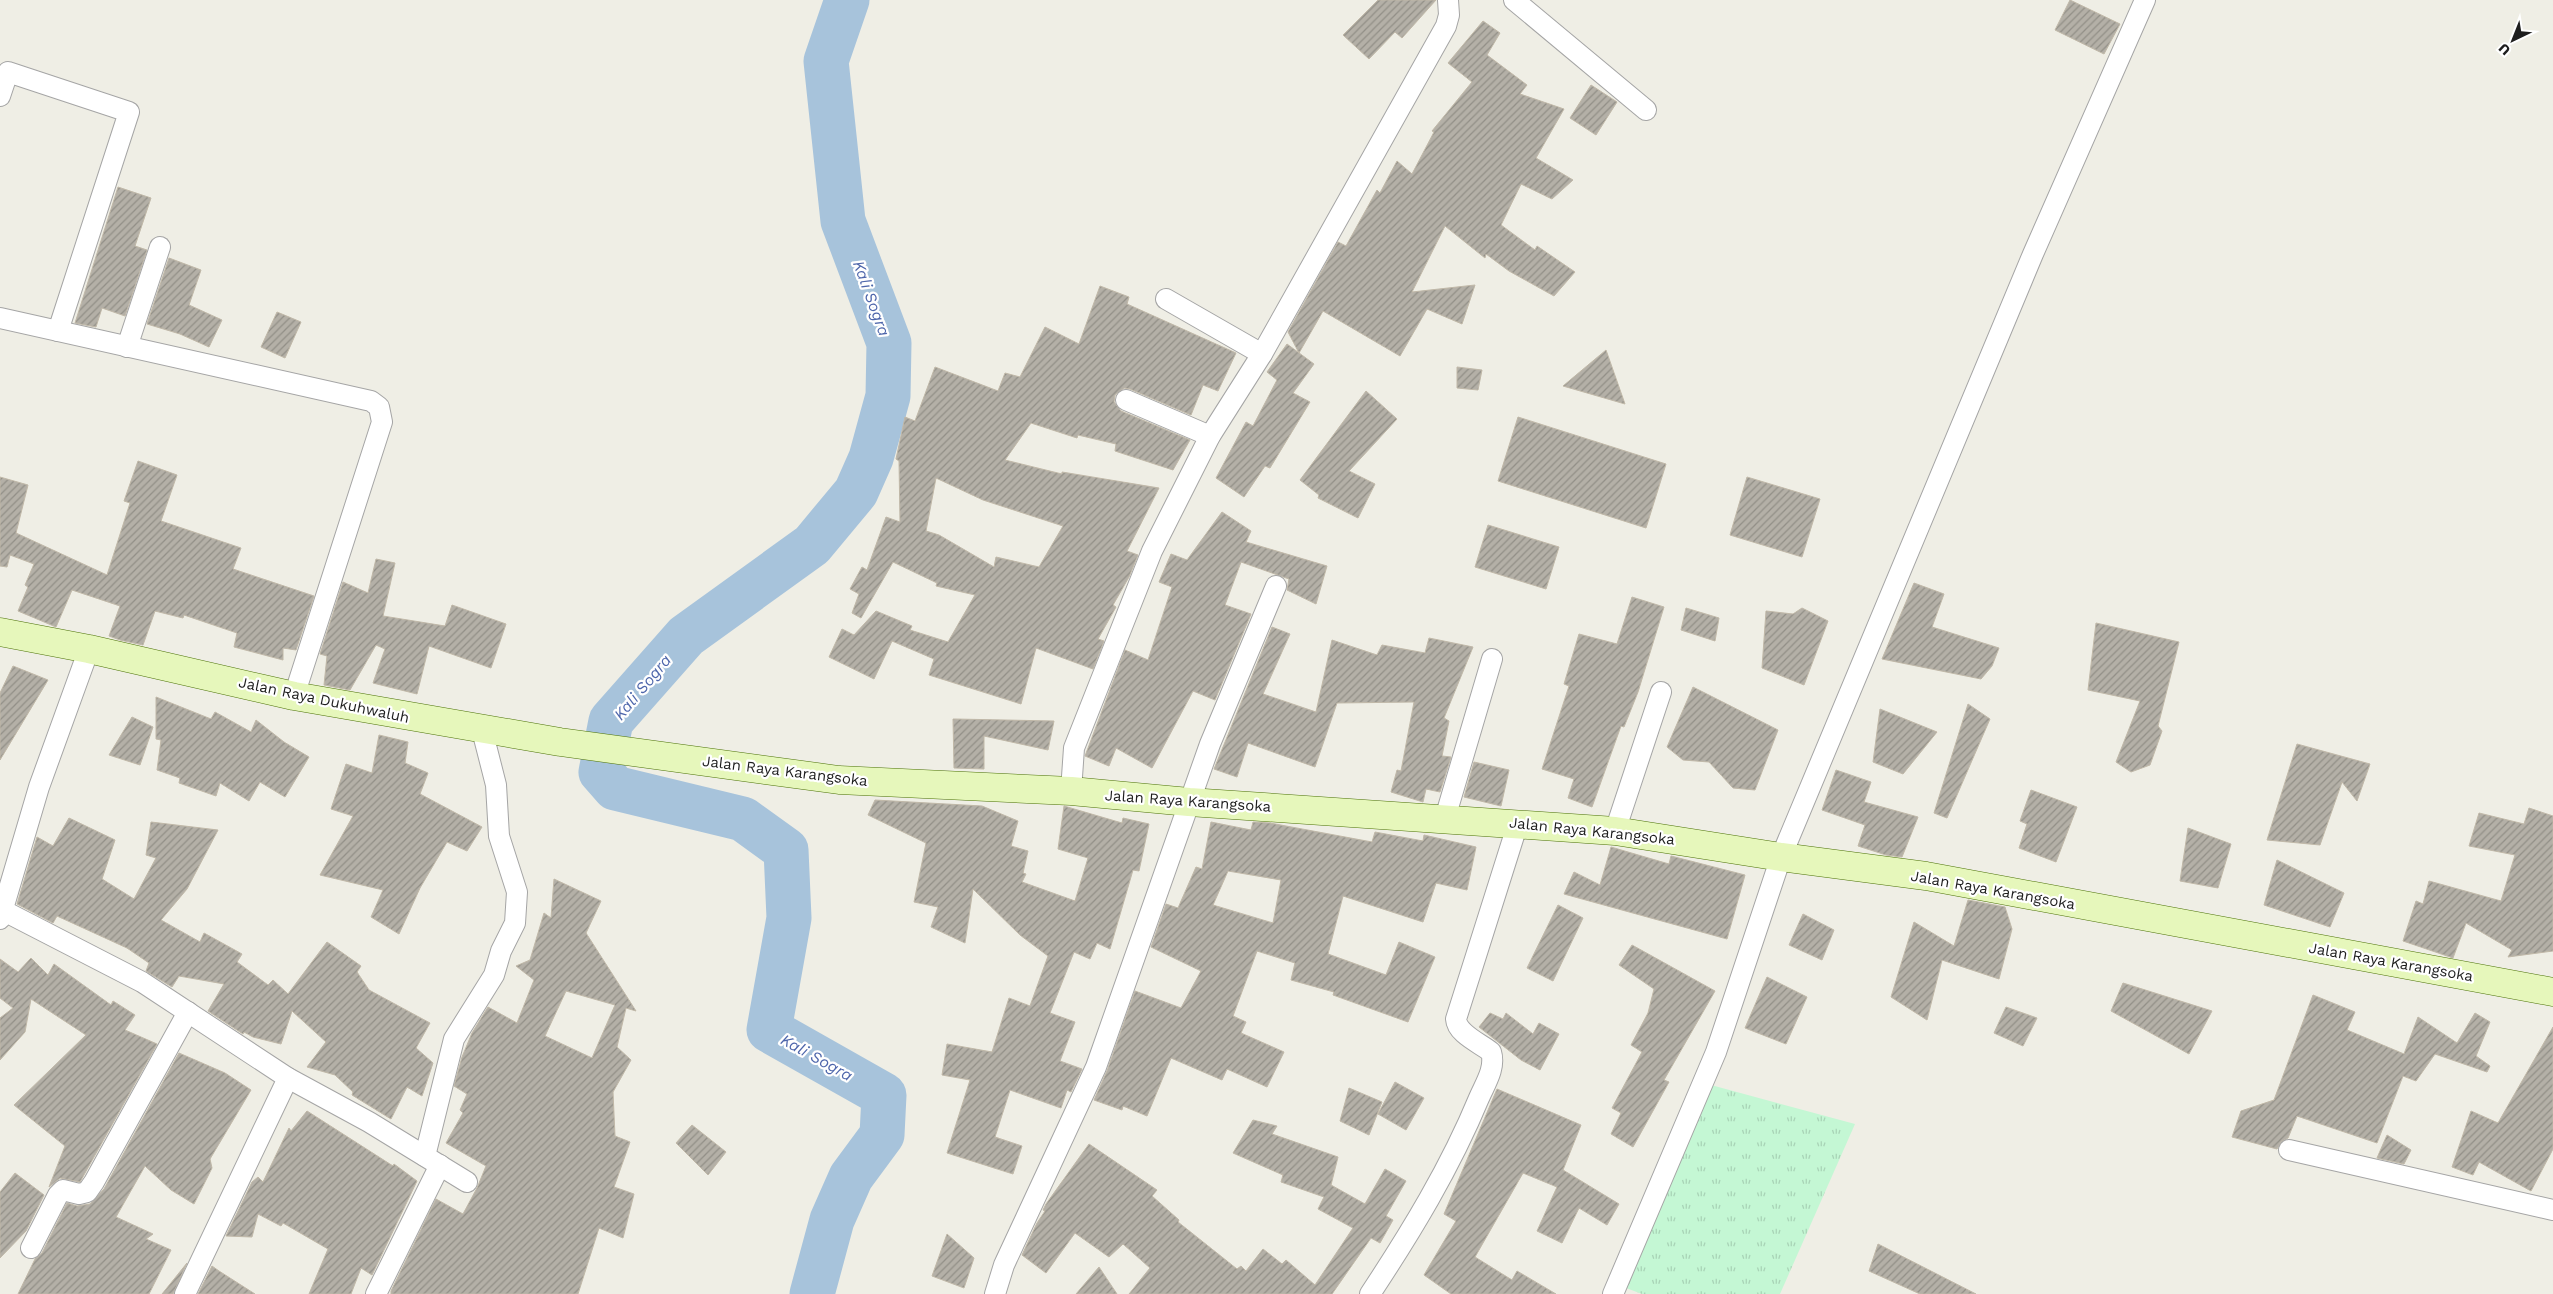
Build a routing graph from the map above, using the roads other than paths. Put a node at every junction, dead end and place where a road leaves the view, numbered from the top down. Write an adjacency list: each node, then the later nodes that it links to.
1 (1448, 0): 11 (street)
2 (1514, 0): 5 (street)
3 (2144, 0): 27 (street)
4 (0, 96): 9 (street)
5 (1646, 110)
6 (160, 247): 10 (street)
7 (1166, 299): 11 (street)
8 (0, 318): 9 (street)
9 (58, 331): 10 (street)
10 (127, 347): 19 (street)
11 (1262, 354): 13 (street)
12 (1126, 400): 13 (street)
13 (1210, 436): 22 (street)
14 (1276, 586): 23 (street)
15 (0, 632): 16 (main road, Jalan Raya Dukuhwaluh)
16 (88, 649): 19 (main road, Jalan Raya Dukuhwaluh); 28 (street)
17 (1492, 659): 24 (street)
18 (1660, 692): 26 (street)
19 (294, 696): 20 (main road, Jalan Raya Dukuhwaluh)
20 (482, 730): 21 (main road, Jalan Raya Dukuhwaluh); 33 (street)
21 (651, 755): 22 (main road, Jalan Raya Karangsoka)
22 (1071, 791): 23 (main road, Jalan Raya Karangsoka)
23 (1189, 802): 24 (main road, Jalan Raya Karangsoka); 39 (street)
24 (1445, 818): 25 (main road, Jalan Raya Karangsoka)
25 (1518, 823): 26 (main road, Jalan Raya Karangsoka); 40 (street)
26 (1615, 830): 27 (main road, Jalan Raya Karangsoka)
27 (1781, 857): 29 (main road, Jalan Raya Karangsoka); 41 (street)
28 (2, 915): 30 (street)
29 (2553, 992)
30 (188, 1012): 31 (street); 36 (street)
31 (288, 1078): 33 (street); 37 (street)
32 (2289, 1150): 35 (street)
33 (433, 1161): 34 (street); 38 (street)
34 (467, 1182)
35 (2553, 1210)
36 (31, 1248)
37 (185, 1294)
38 (376, 1294)
39 (995, 1294)
40 (1370, 1294)
41 (1613, 1294)

